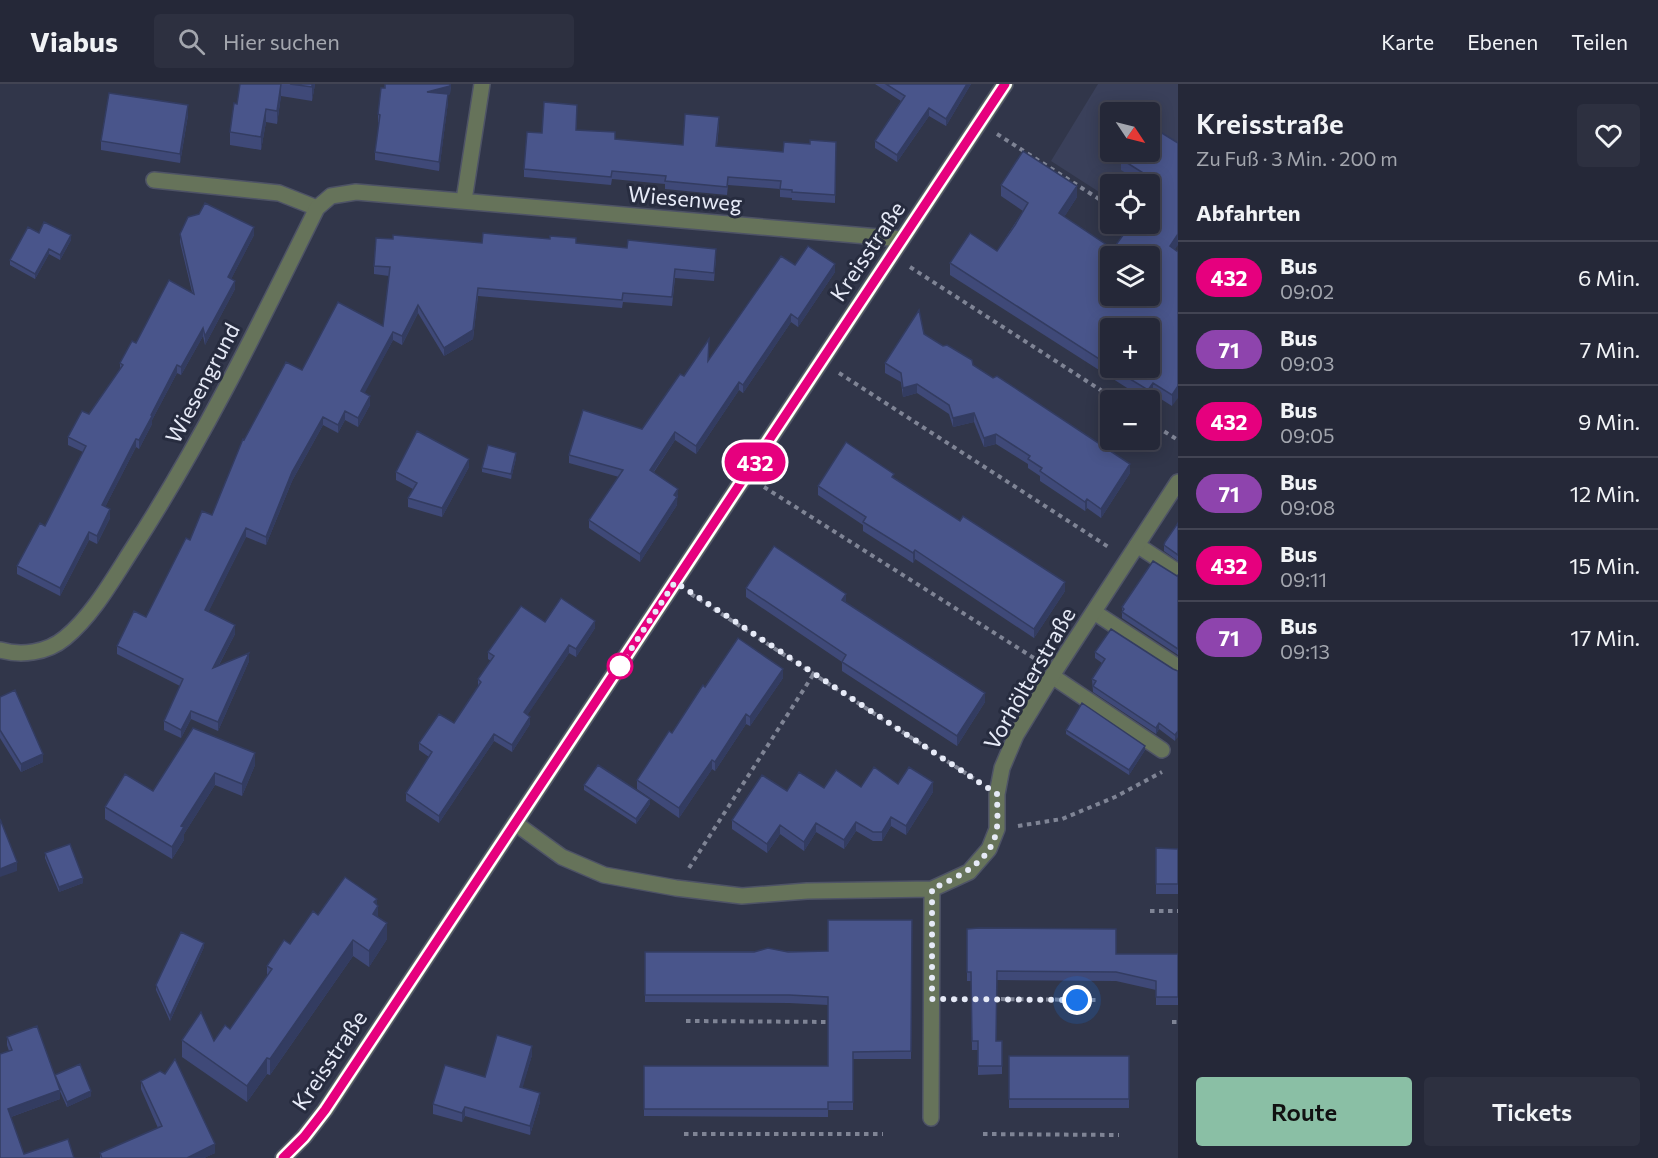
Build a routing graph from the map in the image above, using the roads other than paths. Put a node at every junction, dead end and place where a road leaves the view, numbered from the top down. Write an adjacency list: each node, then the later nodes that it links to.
1 (482, 84): 4 (street)
2 (1005, 84): 6 (main road, Kreisstraße)
3 (153, 180): 5 (street)
4 (464, 200): 5 (street); 6 (street, Wiesenweg)
5 (317, 208): 11 (street, Wiesengrund)
6 (902, 239): 15 (main road, Kreisstraße)
7 (1178, 482): 8 (street, Vorhölterstraße)
8 (1137, 545): 9 (street); 10 (street, Vorhölterstraße)
9 (1178, 572)
10 (1094, 612): 12 (street); 13 (street, Vorhölterstraße)
11 (0, 650)
12 (1178, 667)
13 (1053, 674): 14 (street); 16 (street, Vorhölterstraße)
14 (1162, 750)
15 (515, 823): 16 (street, Vorhölterstraße); 18 (main road, Kreisstraße)
16 (932, 889): 17 (street)
17 (931, 1118)
18 (283, 1158)

